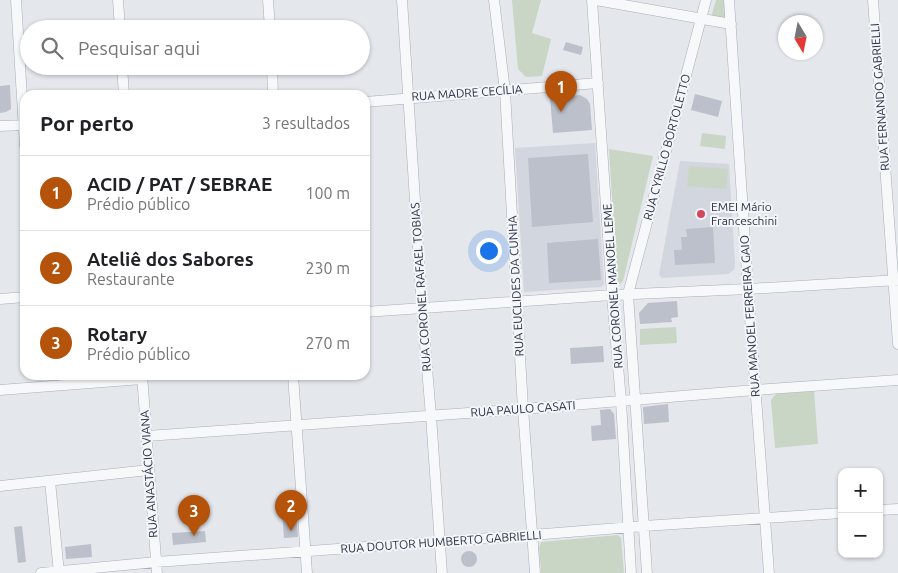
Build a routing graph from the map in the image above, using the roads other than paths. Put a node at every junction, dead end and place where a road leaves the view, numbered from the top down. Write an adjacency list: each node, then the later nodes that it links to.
1 (16, 0): 14 (street)
2 (118, 0): 11 (street)
3 (268, 0): 12 (street)
4 (402, 0): 23 (street, RUA CORONEL RAFAEL TOBIAS)
5 (494, 0): 22 (street, RUA EUCLIDES DA CUNHA)
6 (594, 0): 10 (street); 18 (street, RUA CORONEL MANOEL LEME)
7 (706, 0): 10 (street, RUA CYRILLO BORTOLETTO)
8 (729, 0): 13 (street, RUA MANOEL FERREIRA GAIO)
9 (873, 0): 27 (street, RUA FERNANDO GABRIELLI)
10 (701, 19): 13 (street); 29 (street, RUA CYRILLO BORTOLETTO)
11 (119, 20)
12 (269, 20)
13 (731, 24): 28 (street, RUA MANOEL FERREIRA GAIO)
14 (20, 62)
15 (21, 75): 19 (street)
16 (123, 75): 20 (street)
17 (272, 75): 21 (street)
18 (598, 83): 22 (street, RUA MADRE CECÍLIA); 30 (street, RUA CORONEL MANOEL LEME)
19 (22, 90)
20 (124, 90)
21 (273, 90)
22 (504, 91): 23 (street, RUA MADRE CECÍLIA); 33 (street, RUA EUCLIDES DA CUNHA)
23 (409, 98): 24 (street, RUA MADRE CECÍLIA); 34 (street, RUA CORONEL RAFAEL TOBIAS)
24 (370, 102)
25 (20, 125): 26 (street)
26 (0, 126)
27 (896, 280): 28 (street); 36 (street, RUA FERNANDO GABRIELLI)
28 (748, 289): 29 (street); 42 (street, RUA MANOEL FERREIRA GAIO)
29 (628, 294): 30 (street); 43 (street, RUA CORONEL MANOEL LEME)
30 (612, 295): 33 (street); 44 (street, RUA CORONEL MANOEL LEME)
31 (20, 297): 32 (street)
32 (0, 299)
33 (517, 301): 34 (street); 45 (street, RUA EUCLIDES DA CUNHA)
34 (422, 308): 35 (street); 46 (street, RUA CORONEL RAFAEL TOBIAS)
35 (370, 312)
36 (898, 344)
37 (109, 380): 41 (street)
38 (142, 380): 48 (street, RUA ANASTÁCIO VIANA)
39 (293, 380): 47 (street)
40 (898, 380): 42 (street, RUA PAULO CASATI)
41 (0, 390)
42 (755, 390): 43 (street, RUA PAULO CASATI); 55 (street, RUA MANOEL FERREIRA GAIO)
43 (634, 400): 44 (street, RUA PAULO CASATI); 56 (street, RUA CORONEL MANOEL LEME)
44 (621, 401): 45 (street, RUA PAULO CASATI); 57 (street, RUA CORONEL MANOEL LEME)
45 (523, 409): 46 (street, RUA PAULO CASATI); 58 (street, RUA EUCLIDES DA CUNHA)
46 (431, 416): 47 (street, RUA PAULO CASATI); 59 (street, RUA CORONEL RAFAEL TOBIAS)
47 (297, 426): 48 (street, RUA PAULO CASATI); 60 (street)
48 (147, 436): 49 (street, RUA ANASTÁCIO VIANA)
49 (149, 470): 50 (street); 61 (street, RUA ANASTÁCIO VIANA)
50 (50, 481): 51 (street); 62 (street)
51 (0, 486)
52 (898, 509): 53 (street)
53 (883, 510)
54 (838, 513): 55 (street, RUA DOUTOR HUMBERTO GABRIELLI)
55 (765, 518): 56 (street, RUA DOUTOR HUMBERTO GABRIELLI); 70 (street, RUA MANOEL FERREIRA GAIO)
56 (644, 526): 57 (street, RUA DOUTOR HUMBERTO GABRIELLI); 69 (street, RUA CORONEL MANOEL LEME)
57 (628, 527): 58 (street, RUA DOUTOR HUMBERTO GABRIELLI); 68 (street, RUA CORONEL MANOEL LEME)
58 (532, 535): 59 (street, RUA DOUTOR HUMBERTO GABRIELLI); 67 (street, RUA EUCLIDES DA CUNHA)
59 (440, 542): 60 (street, RUA DOUTOR HUMBERTO GABRIELLI); 66 (street, RUA CORONEL RAFAEL TOBIAS)
60 (305, 552): 61 (street, RUA DOUTOR HUMBERTO GABRIELLI); 65 (street)
61 (156, 562): 62 (street, RUA DOUTOR HUMBERTO GABRIELLI); 64 (street, RUA ANASTÁCIO VIANA)
62 (59, 572): 63 (street, RUA DOUTOR HUMBERTO GABRIELLI)
63 (41, 573)
64 (157, 573)
65 (306, 573)
66 (442, 573)
67 (535, 573)
68 (631, 573)
69 (647, 573)
70 (769, 573)

